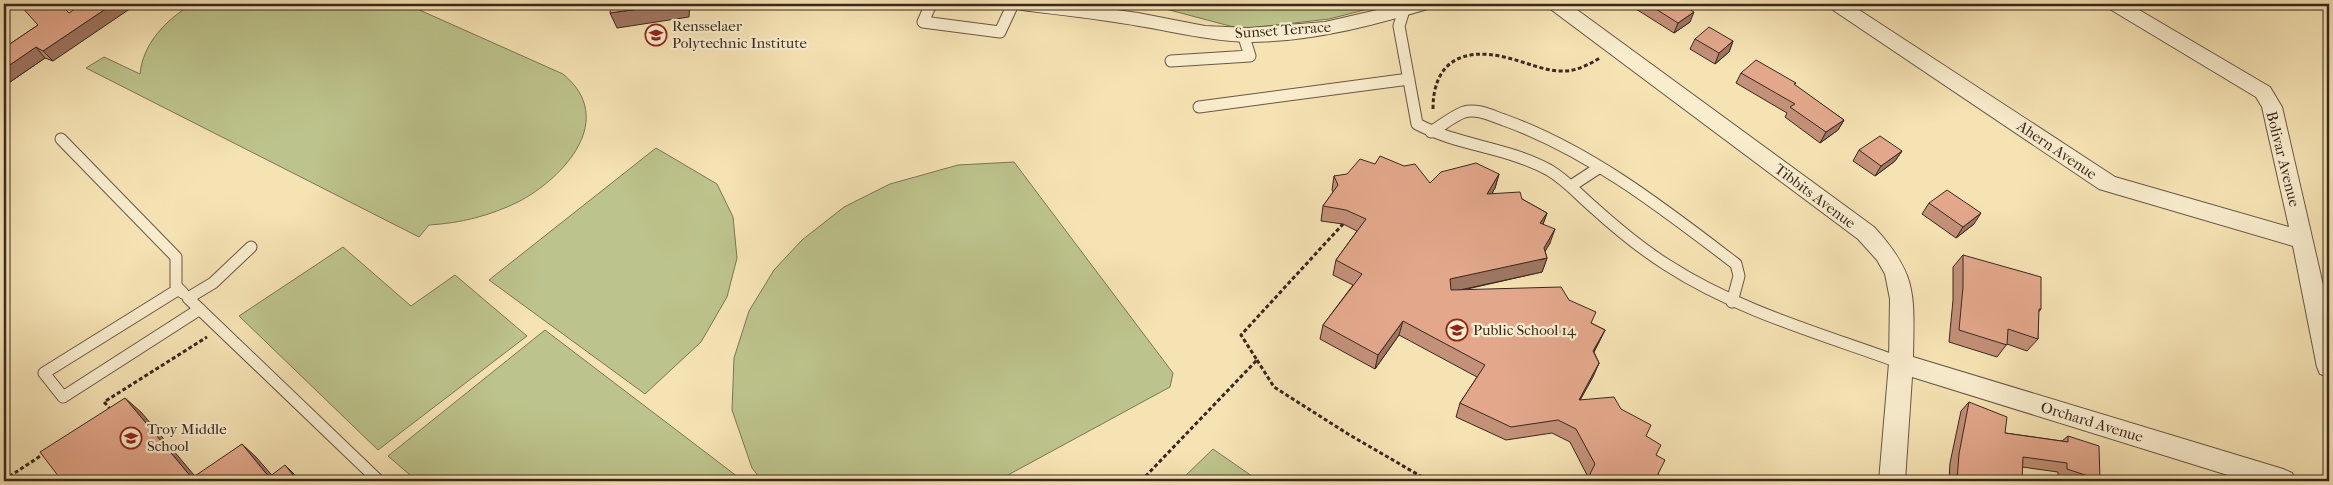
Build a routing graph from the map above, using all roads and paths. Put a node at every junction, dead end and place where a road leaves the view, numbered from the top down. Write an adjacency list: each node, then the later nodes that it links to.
1 (931, 4): 2 (lane)
2 (1013, 4)
3 (1022, 4): 9 (street, Sunset Terrace)
4 (1424, 4): 8 (street, Sunset Terrace)
5 (1556, 4): 27 (street, Tibbits Avenue)
6 (1837, 4): 20 (street, Ahern Avenue)
7 (2115, 4): 20 (street, Bolivar Avenue)
8 (1404, 10): 9 (street, Sunset Terrace); 12 (lane)
9 (1243, 34): 11 (lane)
10 (1606, 54): 14 (path)
11 (1171, 61)
12 (1409, 79): 13 (lane); 15 (lane)
13 (1199, 107)
14 (1433, 117)
15 (1431, 132): 17 (lane); 18 (lane)
16 (61, 139): 22 (lane)
17 (1600, 167): 18 (lane); 23 (lane)
18 (1571, 186): 23 (lane)
19 (1343, 224): 26 (path)
20 (2303, 240): 28 (street, Bolivar Avenue)
21 (251, 247): 22 (lane)
22 (183, 294): 24 (lane); 24 (lane)
23 (1732, 302): 27 (lane)
24 (200, 310): 25 (lane)
25 (220, 328): 29 (path); 32 (lane)
26 (1257, 360): 33 (path); 34 (path)
27 (1902, 363): 35 (street, Tibbits Avenue); 36 (street, Orchard Avenue)
28 (2329, 367)
29 (104, 414)
30 (54, 447): 31 (path)
31 (4, 480)
32 (379, 481)
33 (1141, 481)
34 (1429, 481)
35 (1892, 481)
36 (2282, 481)

